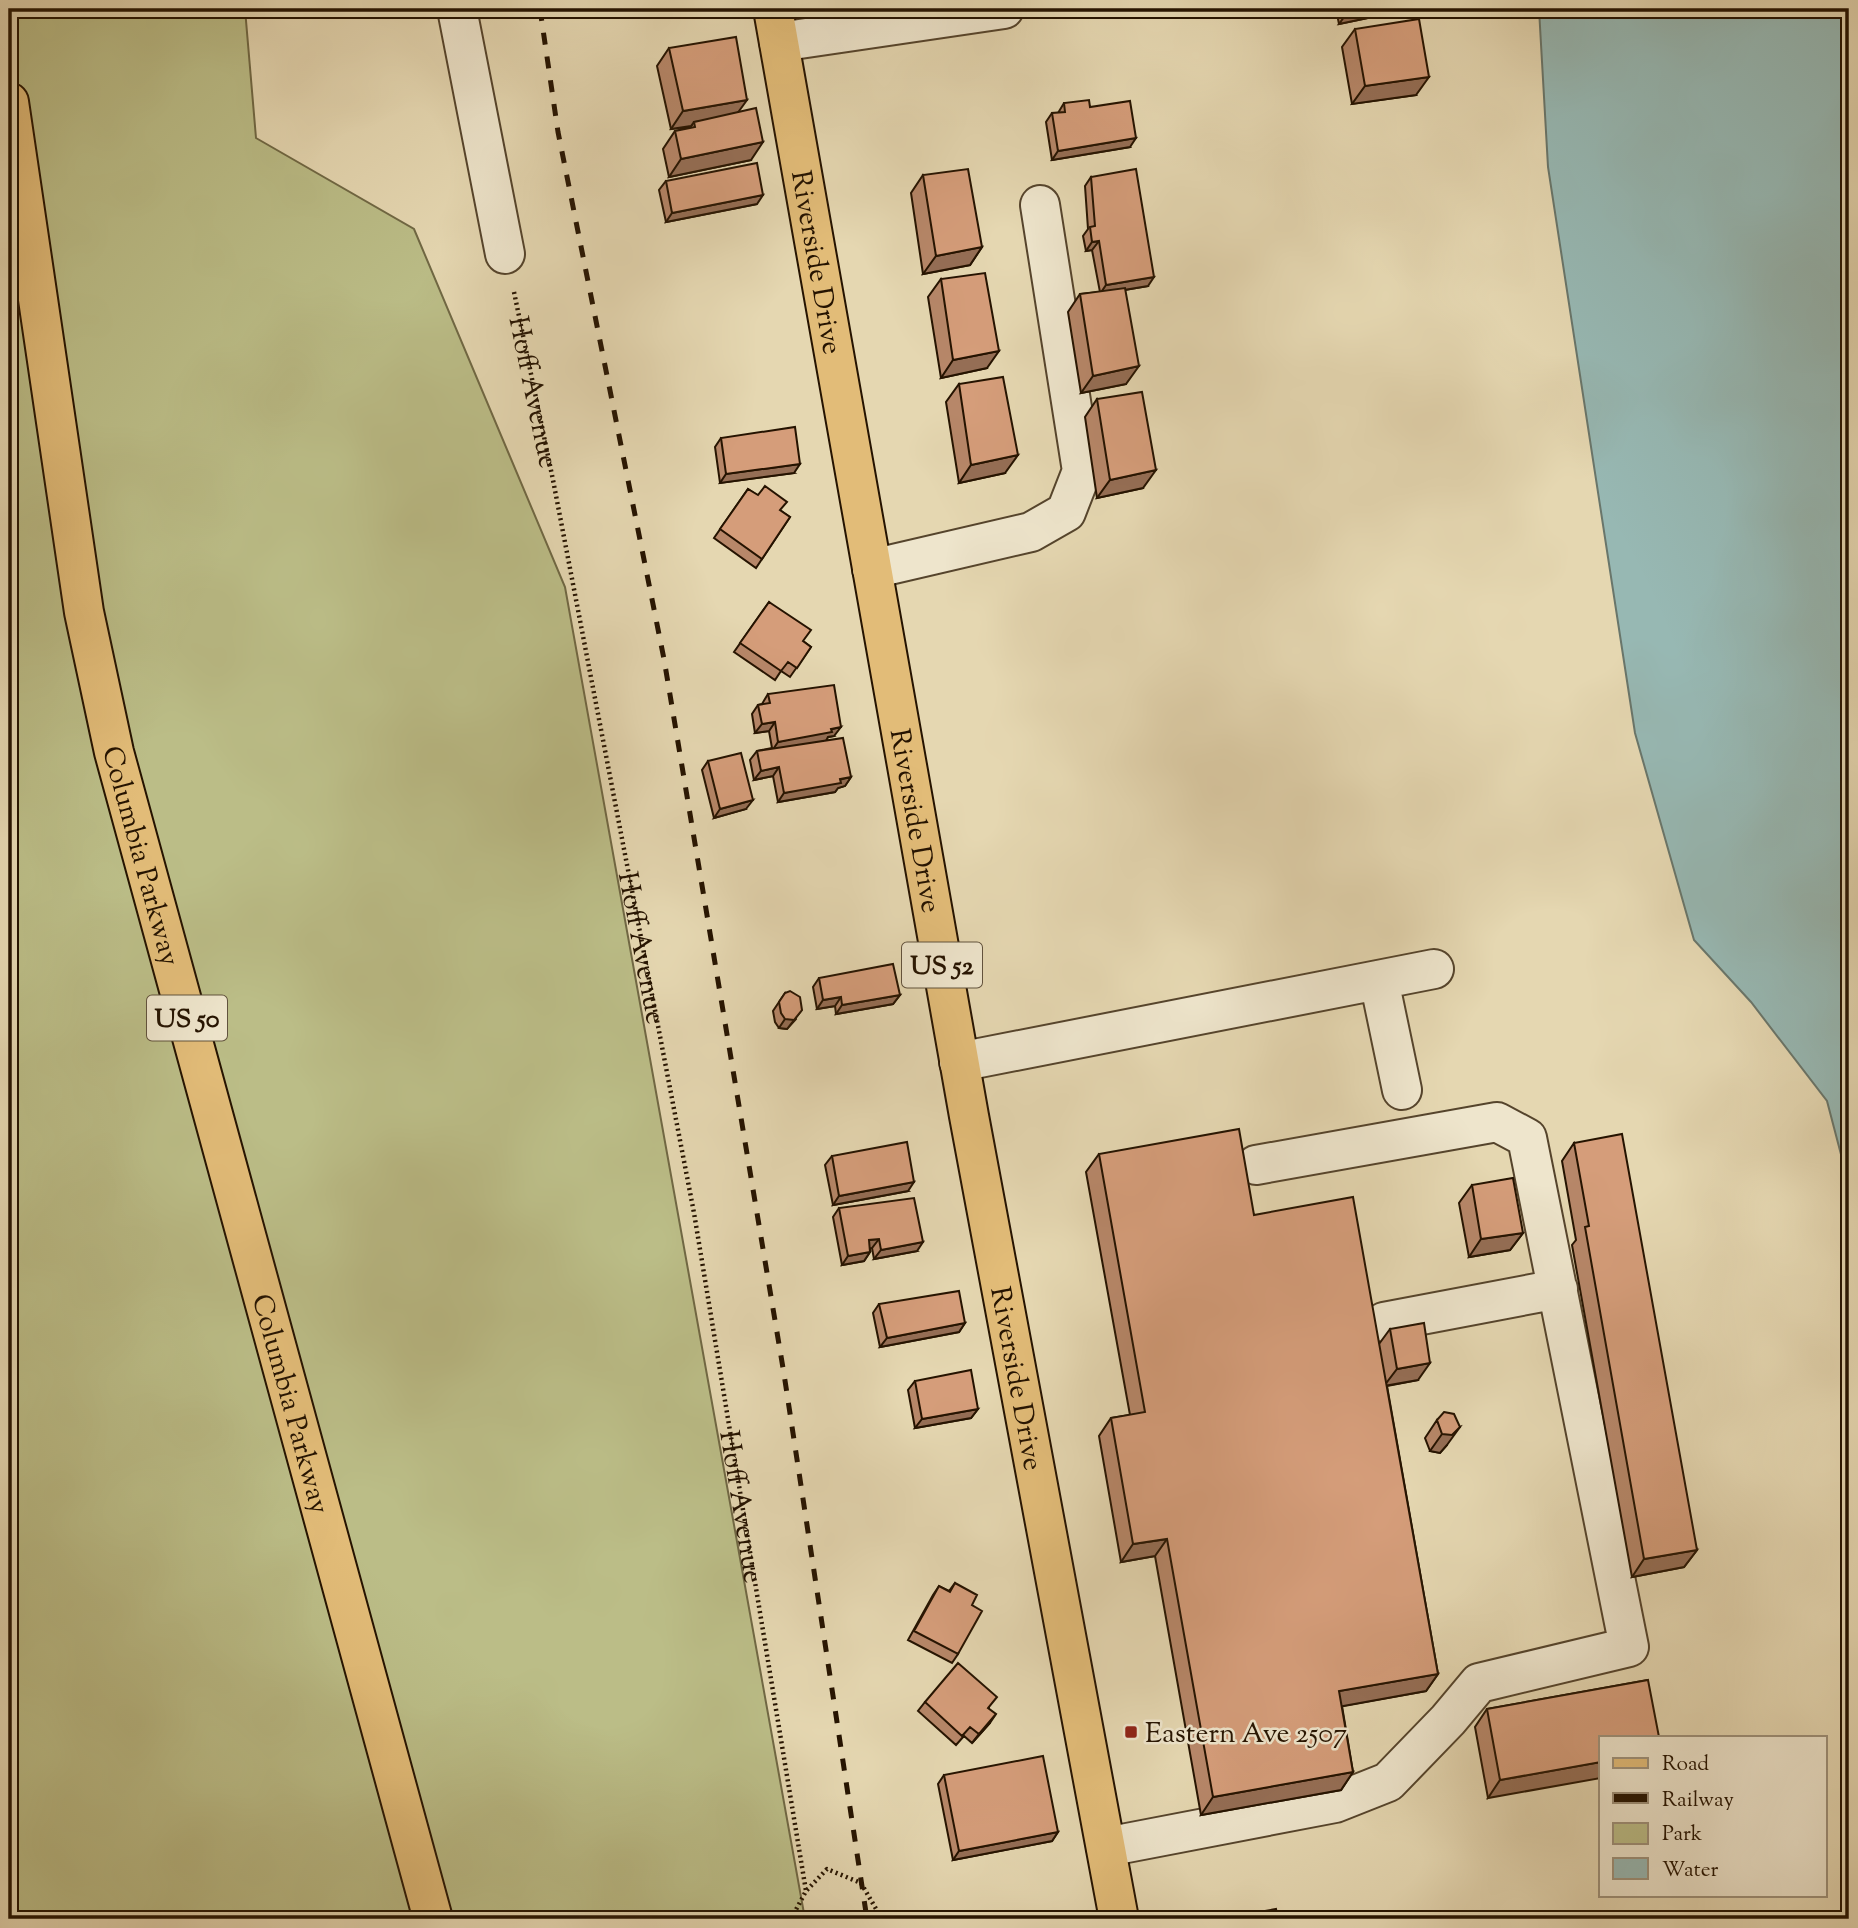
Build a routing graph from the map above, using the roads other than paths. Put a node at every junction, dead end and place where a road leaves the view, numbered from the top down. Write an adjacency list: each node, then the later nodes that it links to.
1 (457, 9): 6 (street)
2 (1004, 9): 3 (street)
3 (776, 25): 7 (main road, Riverside Drive / US 52)
4 (9, 102): 16 (main road, Columbia Parkway / US 50)
5 (1040, 205): 7 (street)
6 (505, 254)
7 (872, 569): 10 (main road, Riverside Drive / US 52)
8 (1433, 969): 9 (street)
9 (1380, 980): 10 (street); 11 (street)
10 (959, 1062): 15 (main road, Riverside Drive / US 52)
11 (1402, 1090)
12 (1256, 1165): 13 (street)
13 (1558, 1289): 14 (street); 15 (street)
14 (1384, 1322)
15 (1105, 1847): 17 (main road, Riverside Drive / US 52)
16 (433, 1919)
17 (1119, 1919)

